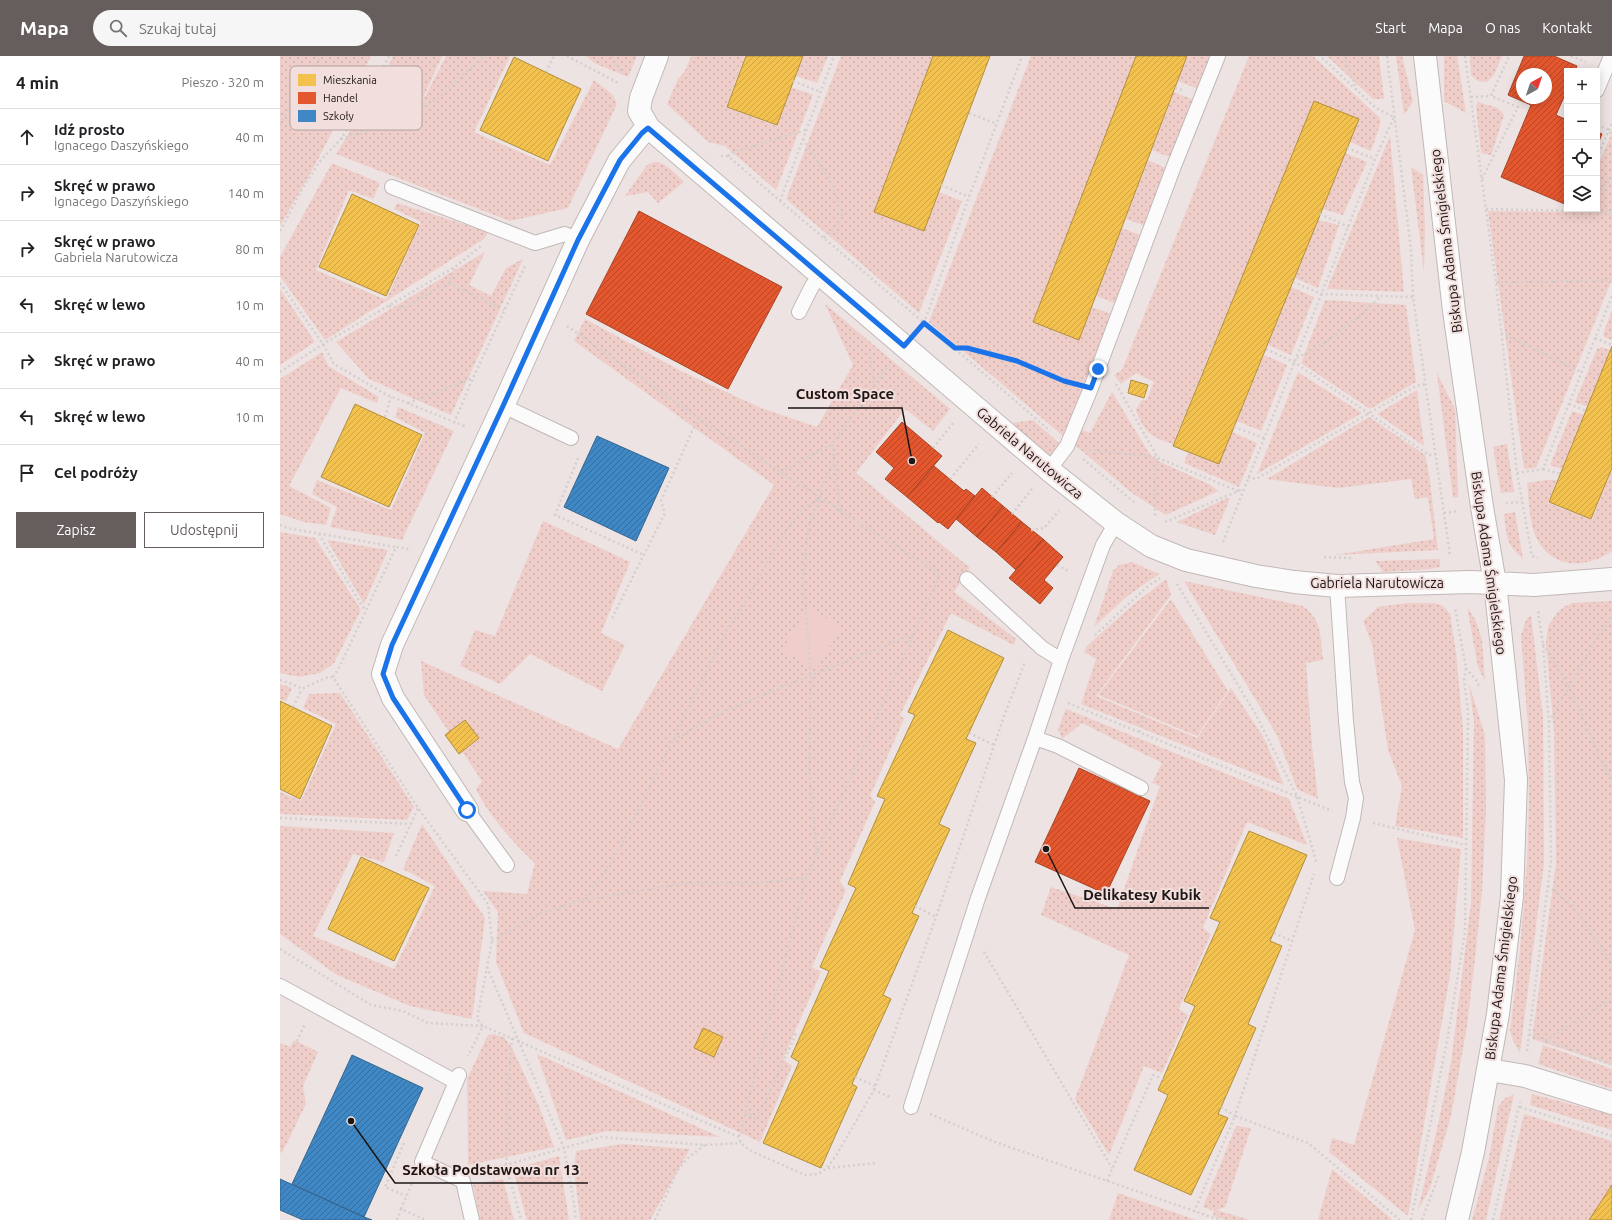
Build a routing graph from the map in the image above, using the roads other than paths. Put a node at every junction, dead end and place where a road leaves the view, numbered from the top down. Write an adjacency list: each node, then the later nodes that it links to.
1 (657, 56): 6 (street)
2 (1218, 56): 13 (lane)
3 (1425, 56): 17 (street, Biskupa Adama Śmigielskiego)
4 (1611, 56): 5 (lane)
5 (1600, 83)
6 (648, 128): 8 (street); 9 (street, Gabriela Narutowicza)
7 (392, 187): 8 (lane)
8 (578, 240): 11 (street)
9 (821, 275): 10 (lane); 13 (street, Gabriela Narutowicza)
10 (799, 312)
11 (503, 406): 12 (lane); 22 (street)
12 (571, 438)
13 (1042, 478): 14 (street, Gabriela Narutowicza)
14 (1116, 523): 18 (street, Gabriela Narutowicza); 19 (lane)
15 (967, 579): 19 (lane)
16 (1612, 579): 17 (street, Gabriela Narutowicza)
17 (1495, 583): 18 (street, Gabriela Narutowicza); 26 (street, Biskupa Adama Śmigielskiego)
18 (1337, 586): 24 (lane)
19 (1060, 660): 20 (lane)
20 (1035, 738): 21 (lane); 28 (lane)
21 (1142, 788)
22 (467, 810): 23 (lane)
23 (507, 865)
24 (1337, 878)
25 (280, 986): 29 (lane)
26 (1489, 1070): 27 (street, Biskupa Adama Śmigielskiego); 30 (street, Biskupa Adama Śmigielskiego)
27 (1612, 1103)
28 (911, 1106)
29 (472, 1220)
30 (1457, 1220)

